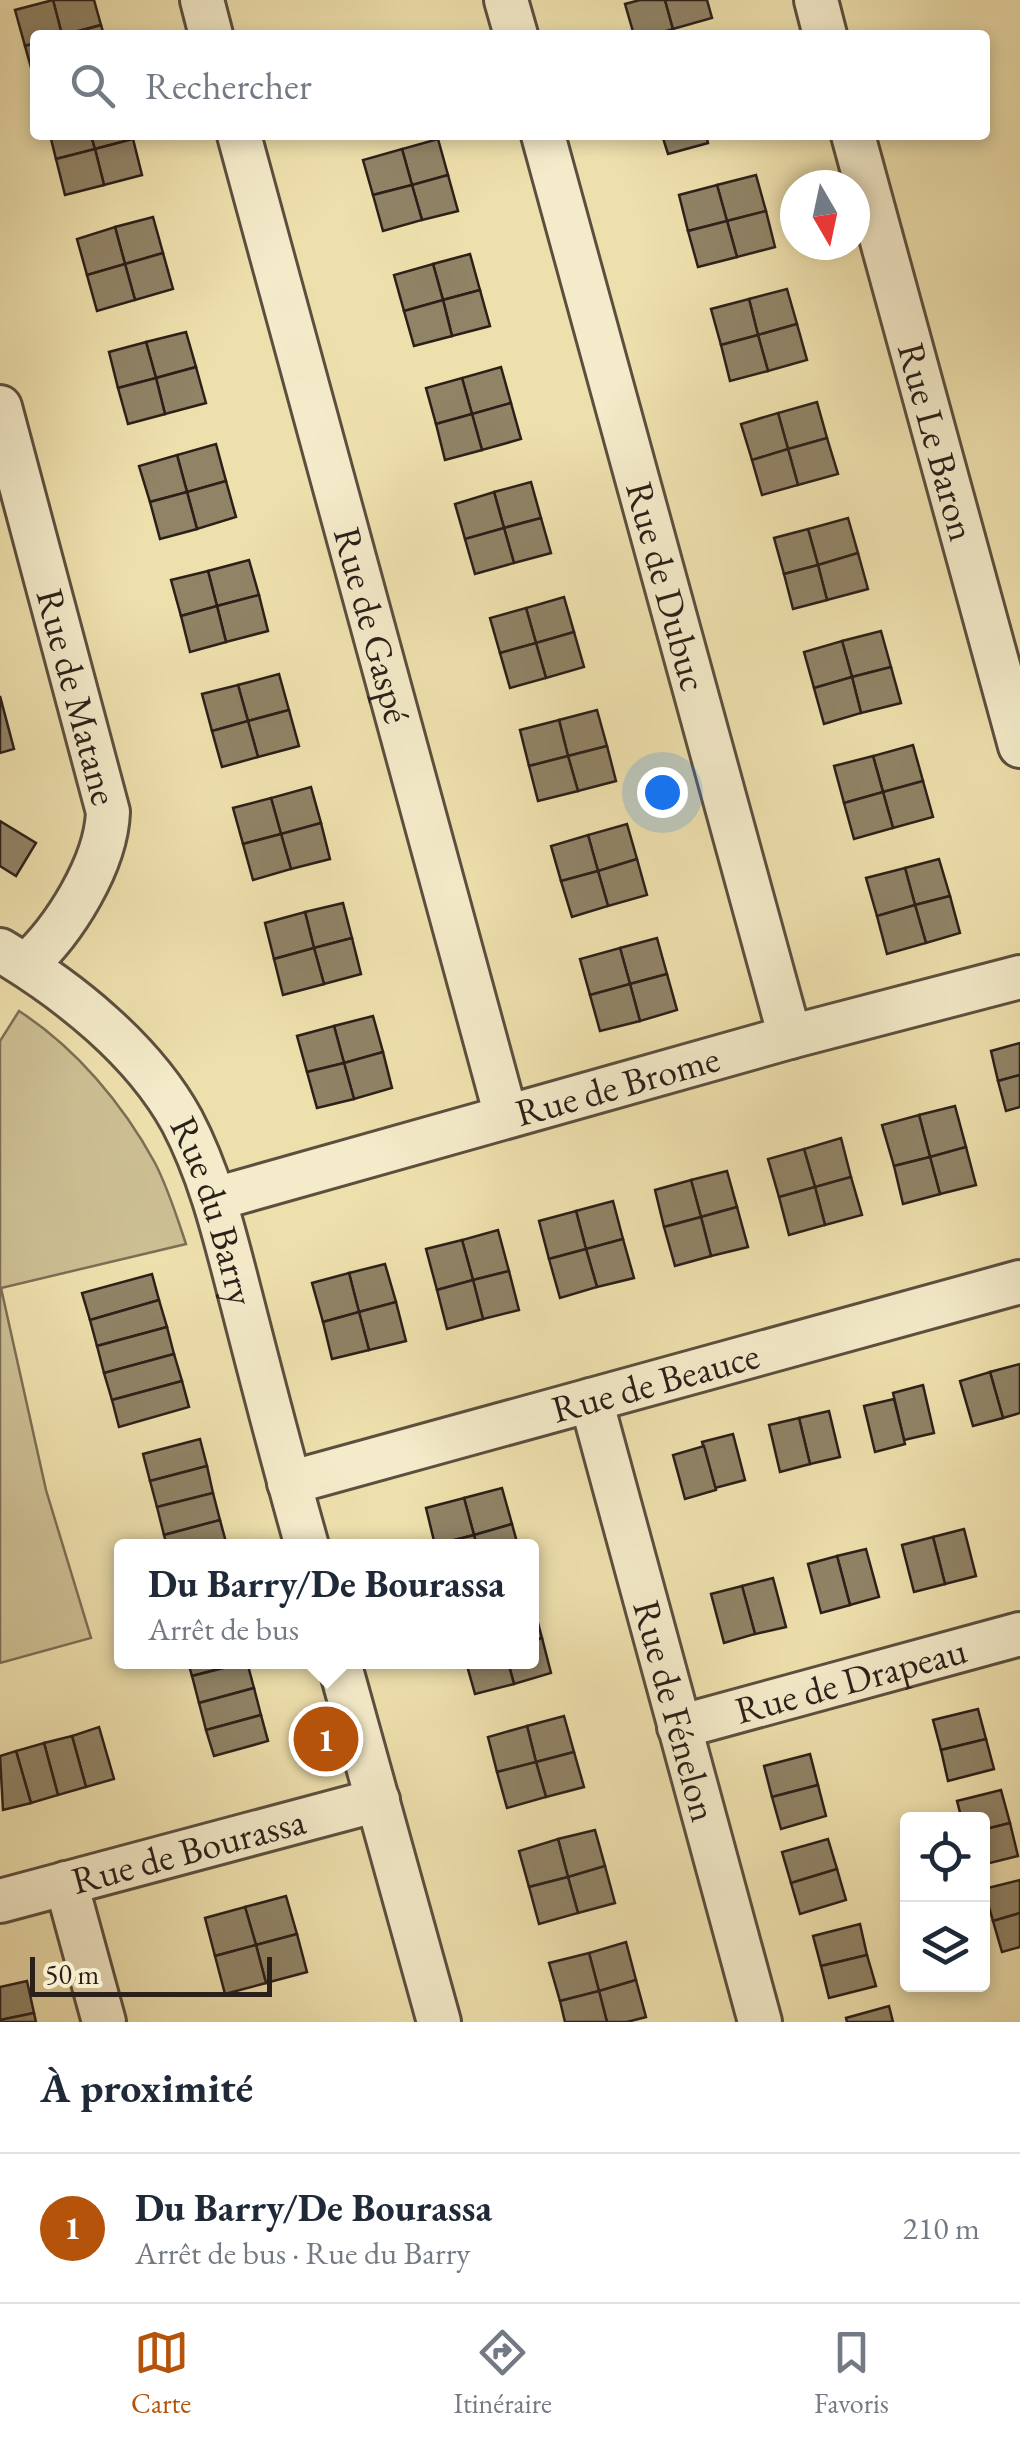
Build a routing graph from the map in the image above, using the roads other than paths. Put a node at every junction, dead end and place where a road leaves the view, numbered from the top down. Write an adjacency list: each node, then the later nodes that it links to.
1 (202, 0): 4 (street)
2 (506, 0): 5 (street)
3 (816, 0): 6 (street)
4 (210, 30)
5 (515, 30)
6 (824, 30)
7 (239, 140): 15 (street, Rue de Gaspé)
8 (544, 140): 14 (street, Rue de Dubuc)
9 (853, 140): 11 (street, Rue Le Baron)
10 (0, 407): 12 (street, Rue de Matane)
11 (1020, 746)
12 (13, 958): 16 (street, Rue du Barry)
13 (1020, 977): 14 (street, Rue de Brome)
14 (790, 1037): 15 (street, Rue de Brome)
15 (506, 1116): 16 (street, Rue de Brome)
16 (215, 1199): 19 (street, Rue du Barry)
17 (1020, 1282): 18 (street, Rue de Beauce)
18 (592, 1400): 19 (street, Rue de Beauce); 23 (street, Rue de Fénelon)
19 (289, 1483): 20 (street, Rue du Barry)
20 (304, 1539)
21 (1020, 1634): 23 (street, Rue de Drapeau)
22 (341, 1669): 24 (street)
23 (679, 1727): 29 (street, Rue de Fénelon)
24 (378, 1800): 25 (street, Rue de Bourassa); 28 (street)
25 (66, 1884): 26 (street, Rue de Bourassa); 27 (street)
26 (0, 1901)
27 (104, 2022)
28 (439, 2022)
29 (760, 2022)

